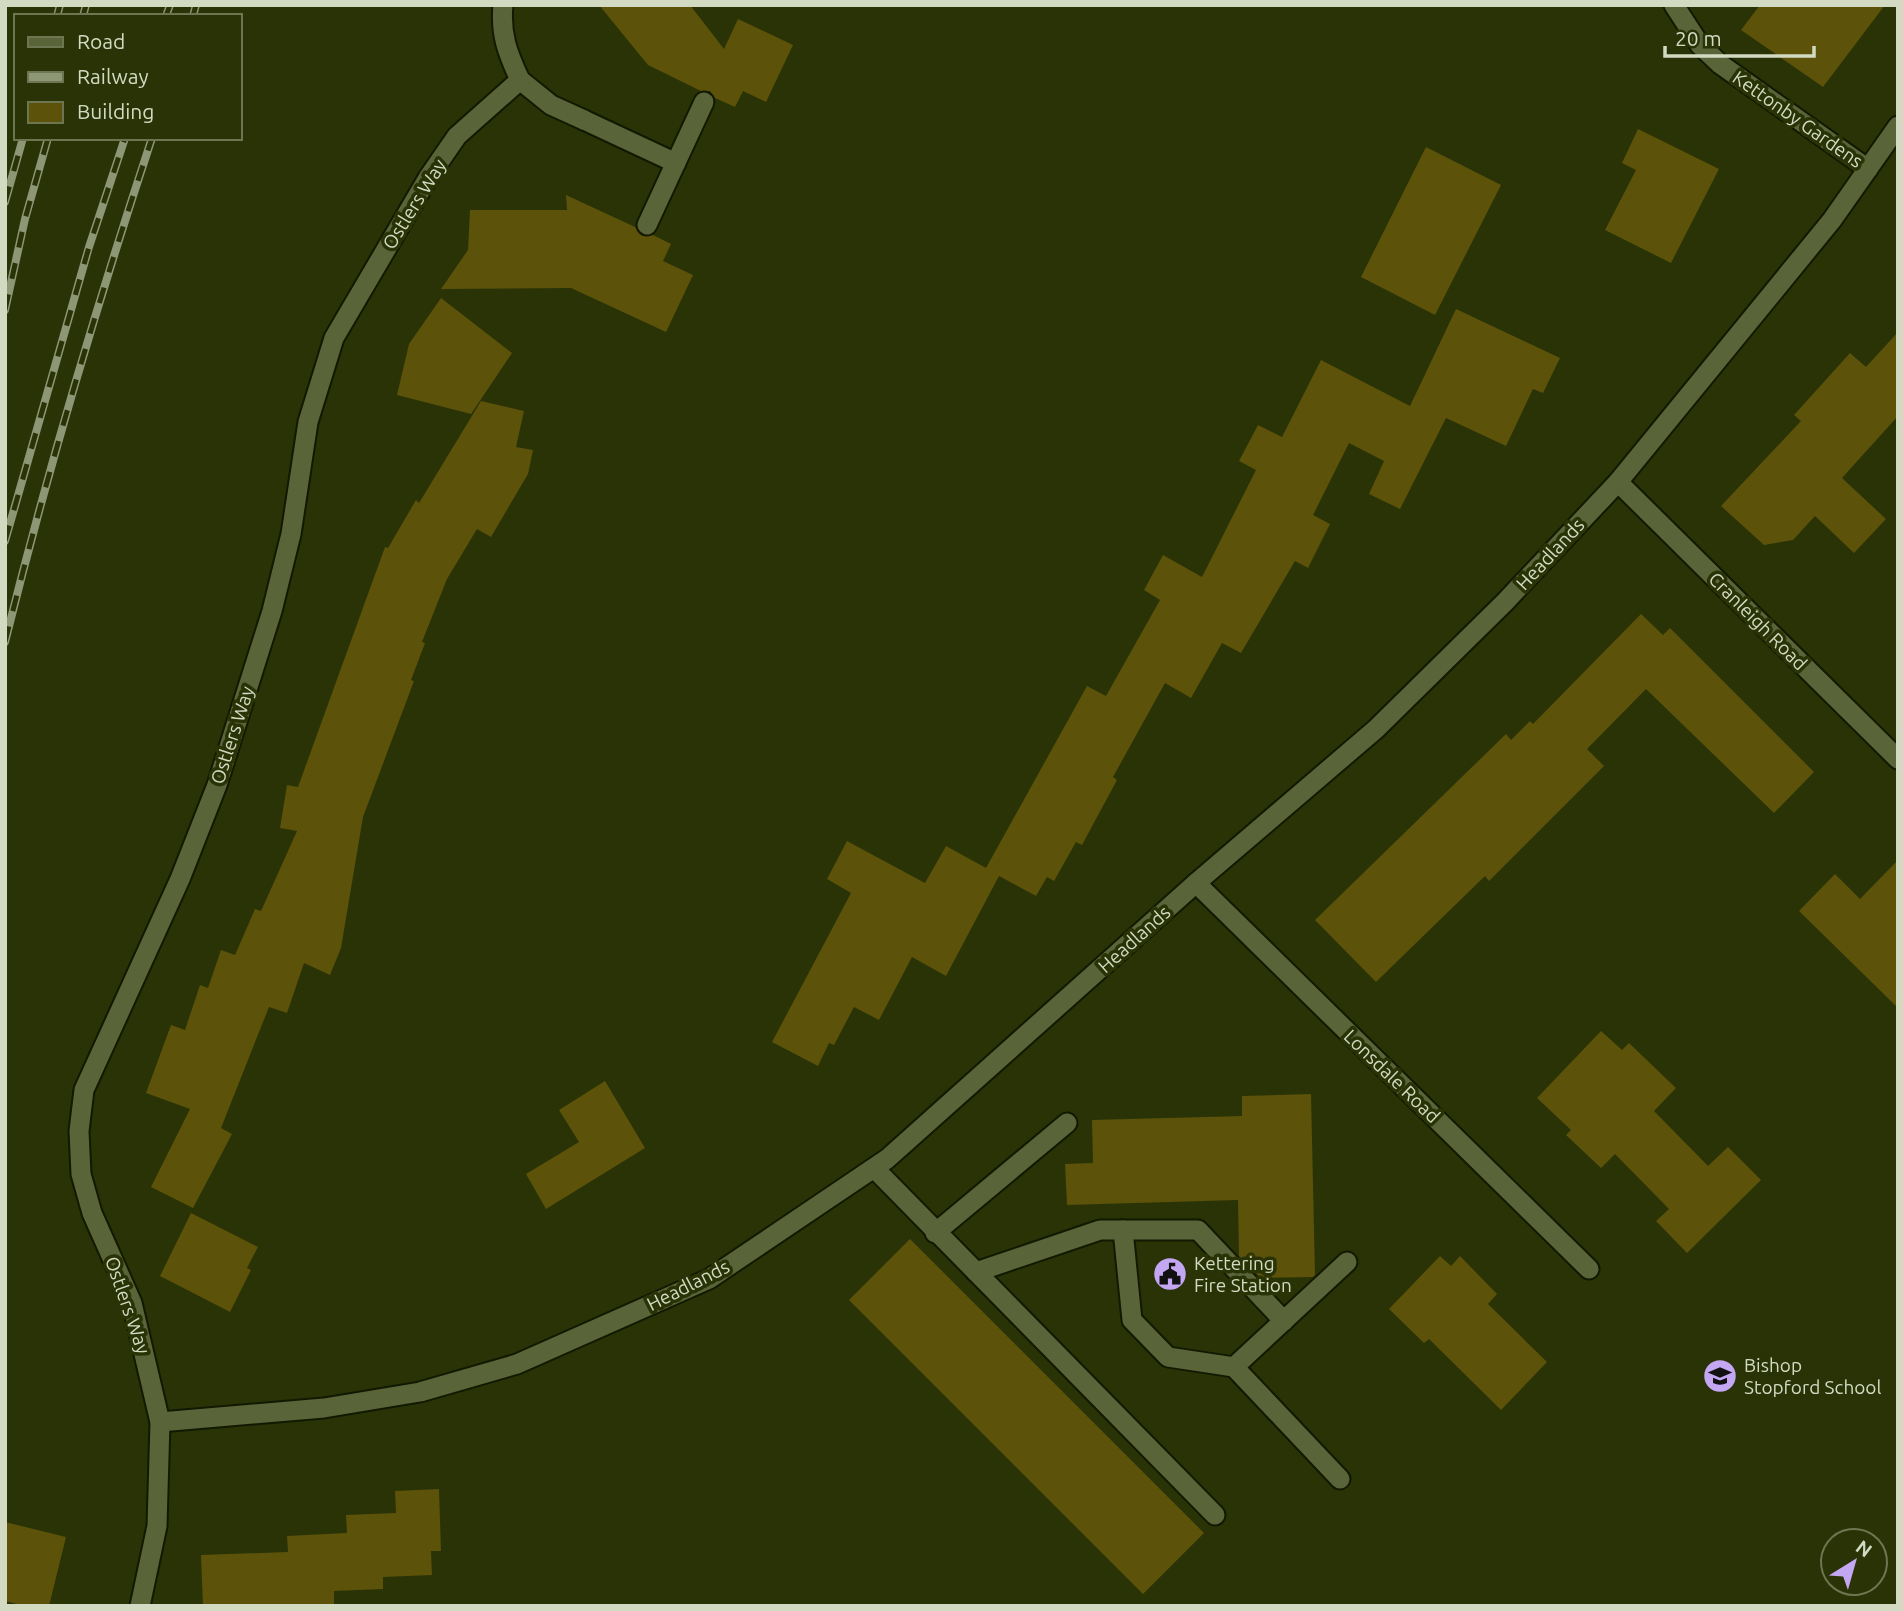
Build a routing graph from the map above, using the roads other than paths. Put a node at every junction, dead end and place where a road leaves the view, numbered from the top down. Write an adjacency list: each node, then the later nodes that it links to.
1 (503, 5): 3 (street)
2 (1674, 5): 7 (street, Kettonby Gardens)
3 (520, 80): 6 (street); 21 (street, Ostlers Way)
4 (704, 102): 6 (street)
5 (1898, 127): 7 (street, Headlands)
6 (676, 163): 8 (street)
7 (1868, 169): 9 (street, Headlands)
8 (647, 225)
9 (1618, 482): 10 (street, Cranleigh Road); 11 (street, Headlands)
10 (1898, 760)
11 (1196, 883): 13 (street, Headlands); 17 (street, Lonsdale Road)
12 (1067, 1123): 15 (street)
13 (874, 1168): 15 (street); 21 (street, Headlands)
14 (1123, 1230): 18 (street); 19 (street); 20 (street)
15 (935, 1233): 18 (street)
16 (1347, 1262): 19 (street)
17 (1589, 1269)
18 (976, 1272): 23 (street)
19 (1284, 1321): 20 (street)
20 (1234, 1367): 22 (street)
21 (160, 1422): 24 (street, Ostlers Way)
22 (1340, 1479)
23 (1215, 1515)
24 (140, 1606)

